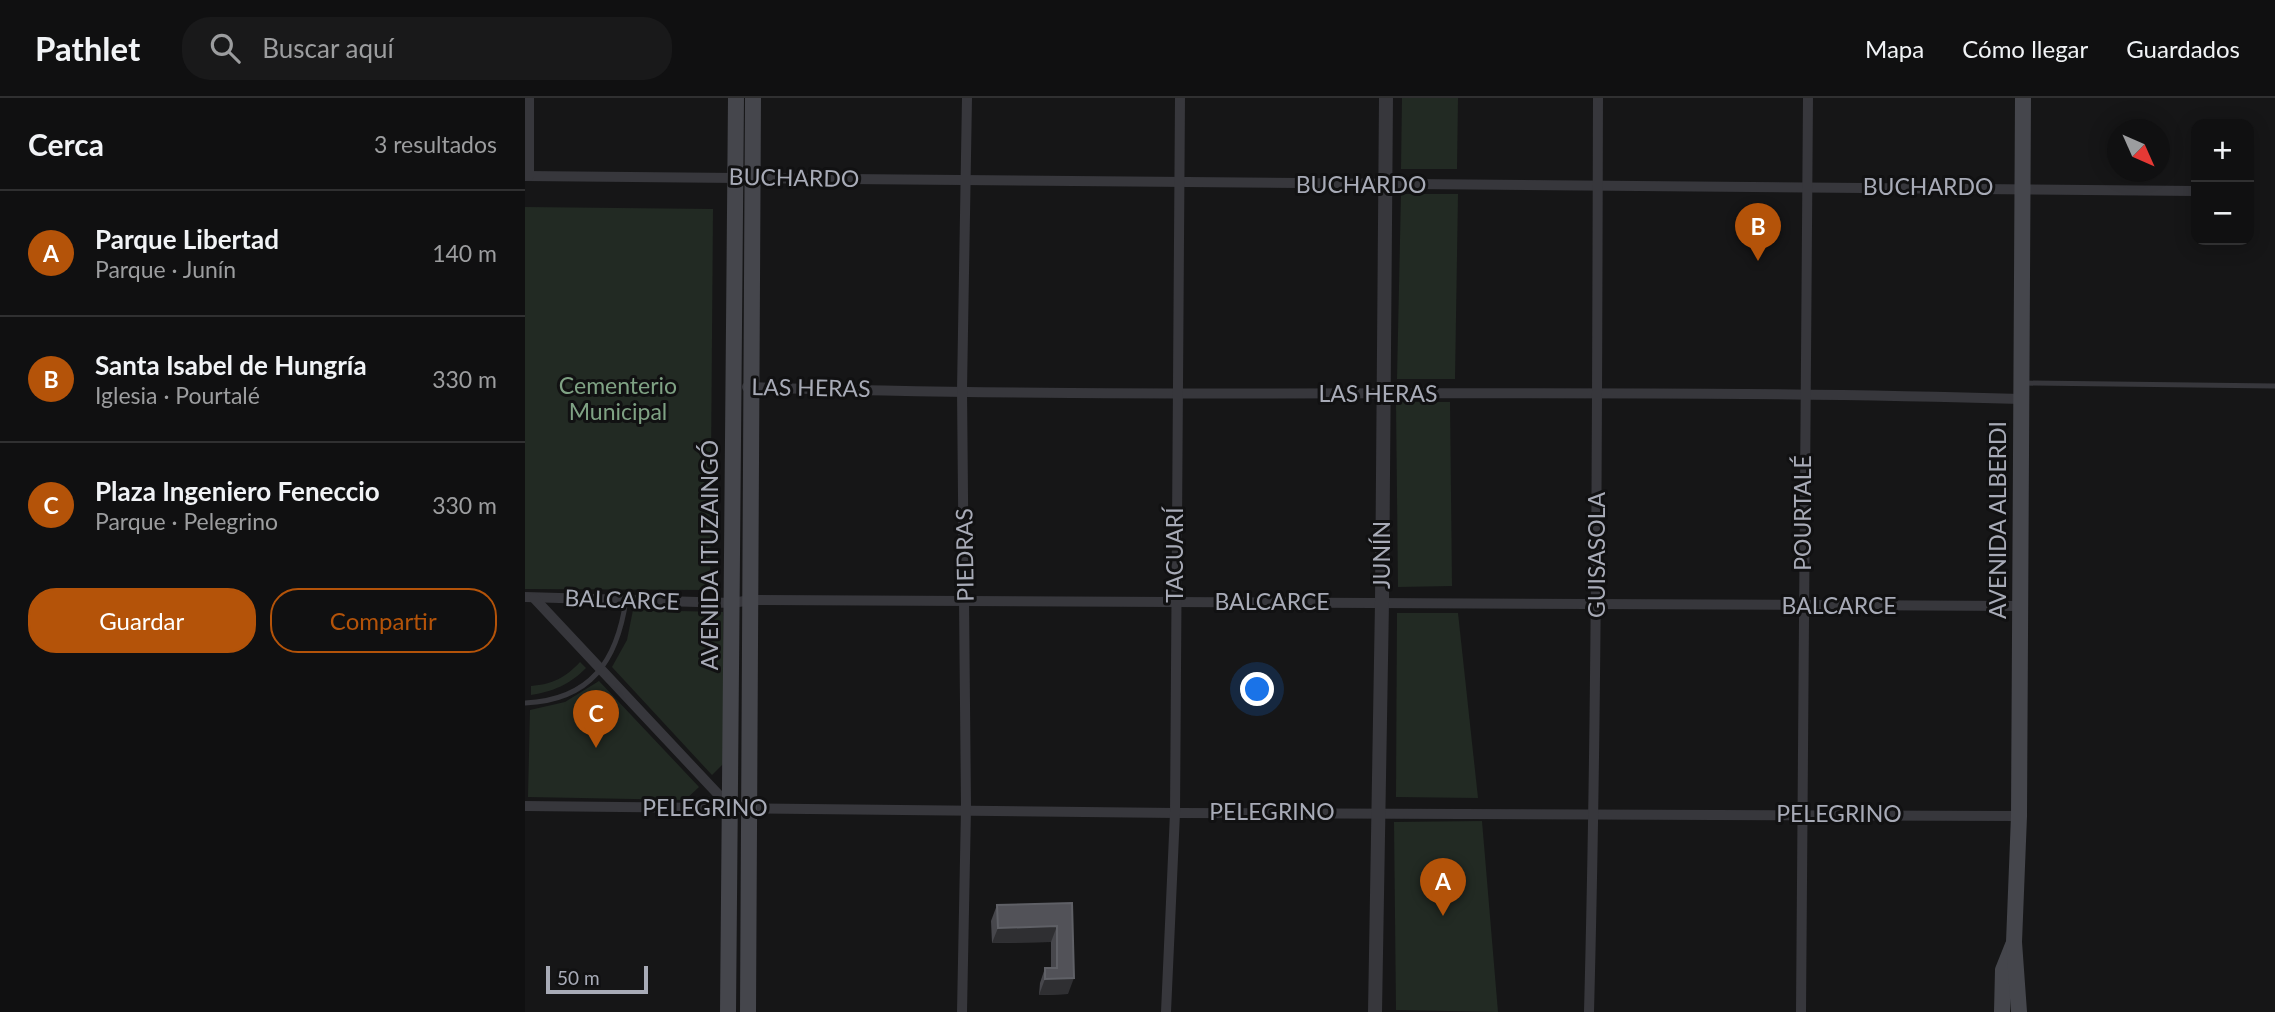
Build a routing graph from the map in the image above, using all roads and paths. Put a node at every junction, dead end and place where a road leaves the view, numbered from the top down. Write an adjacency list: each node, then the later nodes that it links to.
1 (529, 98): 10 (street)
2 (736, 98): 11 (main road, AVENIDA ITUZAINGÓ)
3 (753, 98): 11 (main road, AVENIDA ITUZAINGÓ)
4 (967, 98): 12 (street, PIEDRAS)
5 (1180, 98): 13 (street, TACUARÍ)
6 (1386, 98): 14 (street, JUNÍN)
7 (1598, 98): 16 (street, GUISASOLA)
8 (1808, 98): 15 (street, POURTALÉ)
9 (2023, 98): 17 (main road, AVENIDA ALBERDI)
10 (527, 176): 11 (street, BUCHARDO)
11 (745, 177): 12 (street, BUCHARDO); 20 (main road, AVENIDA ITUZAINGÓ); 21 (main road, AVENIDA ITUZAINGÓ)
12 (967, 180): 13 (street, BUCHARDO); 22 (street, PIEDRAS)
13 (1180, 184): 14 (street, BUCHARDO); 24 (street, TACUARÍ)
14 (1386, 186): 16 (street, BUCHARDO); 27 (street, JUNÍN)
15 (1809, 186): 16 (street, BUCHARDO); 17 (street, BUCHARDO); 25 (street, POURTALÉ)
16 (1597, 187): 26 (street, GUISASOLA)
17 (2021, 187): 18 (street, BUCHARDO); 23 (main road, AVENIDA ALBERDI)
18 (2191, 191)
19 (2275, 386): 23 (lane)
20 (734, 387): 21 (street, LAS HERAS); 33 (main road, AVENIDA ITUZAINGÓ)
21 (751, 387): 22 (street, LAS HERAS); 30 (main road, AVENIDA ITUZAINGÓ)
22 (962, 390): 24 (street, LAS HERAS); 31 (street, PIEDRAS)
23 (2021, 391): 25 (street, LAS HERAS); 37 (main road, AVENIDA ALBERDI)
24 (1176, 392): 27 (street, LAS HERAS); 32 (street, TACUARÍ)
25 (1804, 393): 26 (street, LAS HERAS); 36 (street, POURTALÉ)
26 (1595, 394): 27 (street, LAS HERAS); 35 (street, GUISASOLA)
27 (1382, 395): 34 (street, JUNÍN)
28 (530, 597): 29 (street, BALCARCE); 38 (street)
29 (626, 600): 33 (street, BALCARCE); 38 (lane)
30 (751, 600): 31 (street, BALCARCE); 33 (street, BALCARCE); 42 (main road, AVENIDA ITUZAINGÓ)
31 (965, 601): 32 (street, BALCARCE); 43 (street, PIEDRAS)
32 (1175, 602): 34 (street, BALCARCE); 45 (street, TACUARÍ)
33 (732, 603): 41 (main road, AVENIDA ITUZAINGÓ)
34 (1383, 603): 35 (street, BALCARCE); 44 (street, JUNÍN)
35 (1598, 606): 36 (street, BALCARCE); 47 (street, GUISASOLA)
36 (1803, 606): 37 (street, BALCARCE); 46 (street, POURTALÉ)
37 (2020, 606): 48 (main road, AVENIDA ALBERDI)
38 (601, 669): 39 (lane); 41 (street)
39 (525, 703)
40 (525, 806): 41 (street, PELEGRINO)
41 (731, 808): 42 (street, PELEGRINO); 50 (main road, AVENIDA ITUZAINGÓ)
42 (749, 808): 43 (street, PELEGRINO); 51 (main road, AVENIDA ITUZAINGÓ)
43 (966, 808): 45 (street, PELEGRINO); 52 (street, PIEDRAS)
44 (1379, 811): 45 (street, PELEGRINO); 47 (street, PELEGRINO); 54 (street, JUNÍN)
45 (1175, 813): 53 (street, TACUARÍ)
46 (1802, 813): 47 (street, PELEGRINO); 48 (street, PELEGRINO); 56 (street, POURTALÉ)
47 (1594, 814): 55 (street, GUISASOLA)
48 (2019, 816): 49 (main road, AVENIDA ALBERDI)
49 (2014, 942): 57 (main road, AVENIDA ALBERDI); 58 (main road, AVENIDA ALBERDI)
50 (728, 1012)
51 (748, 1012)
52 (962, 1012)
53 (1166, 1012)
54 (1375, 1012)
55 (1590, 1012)
56 (1801, 1012)
57 (2003, 1012)
58 (2019, 1012)

